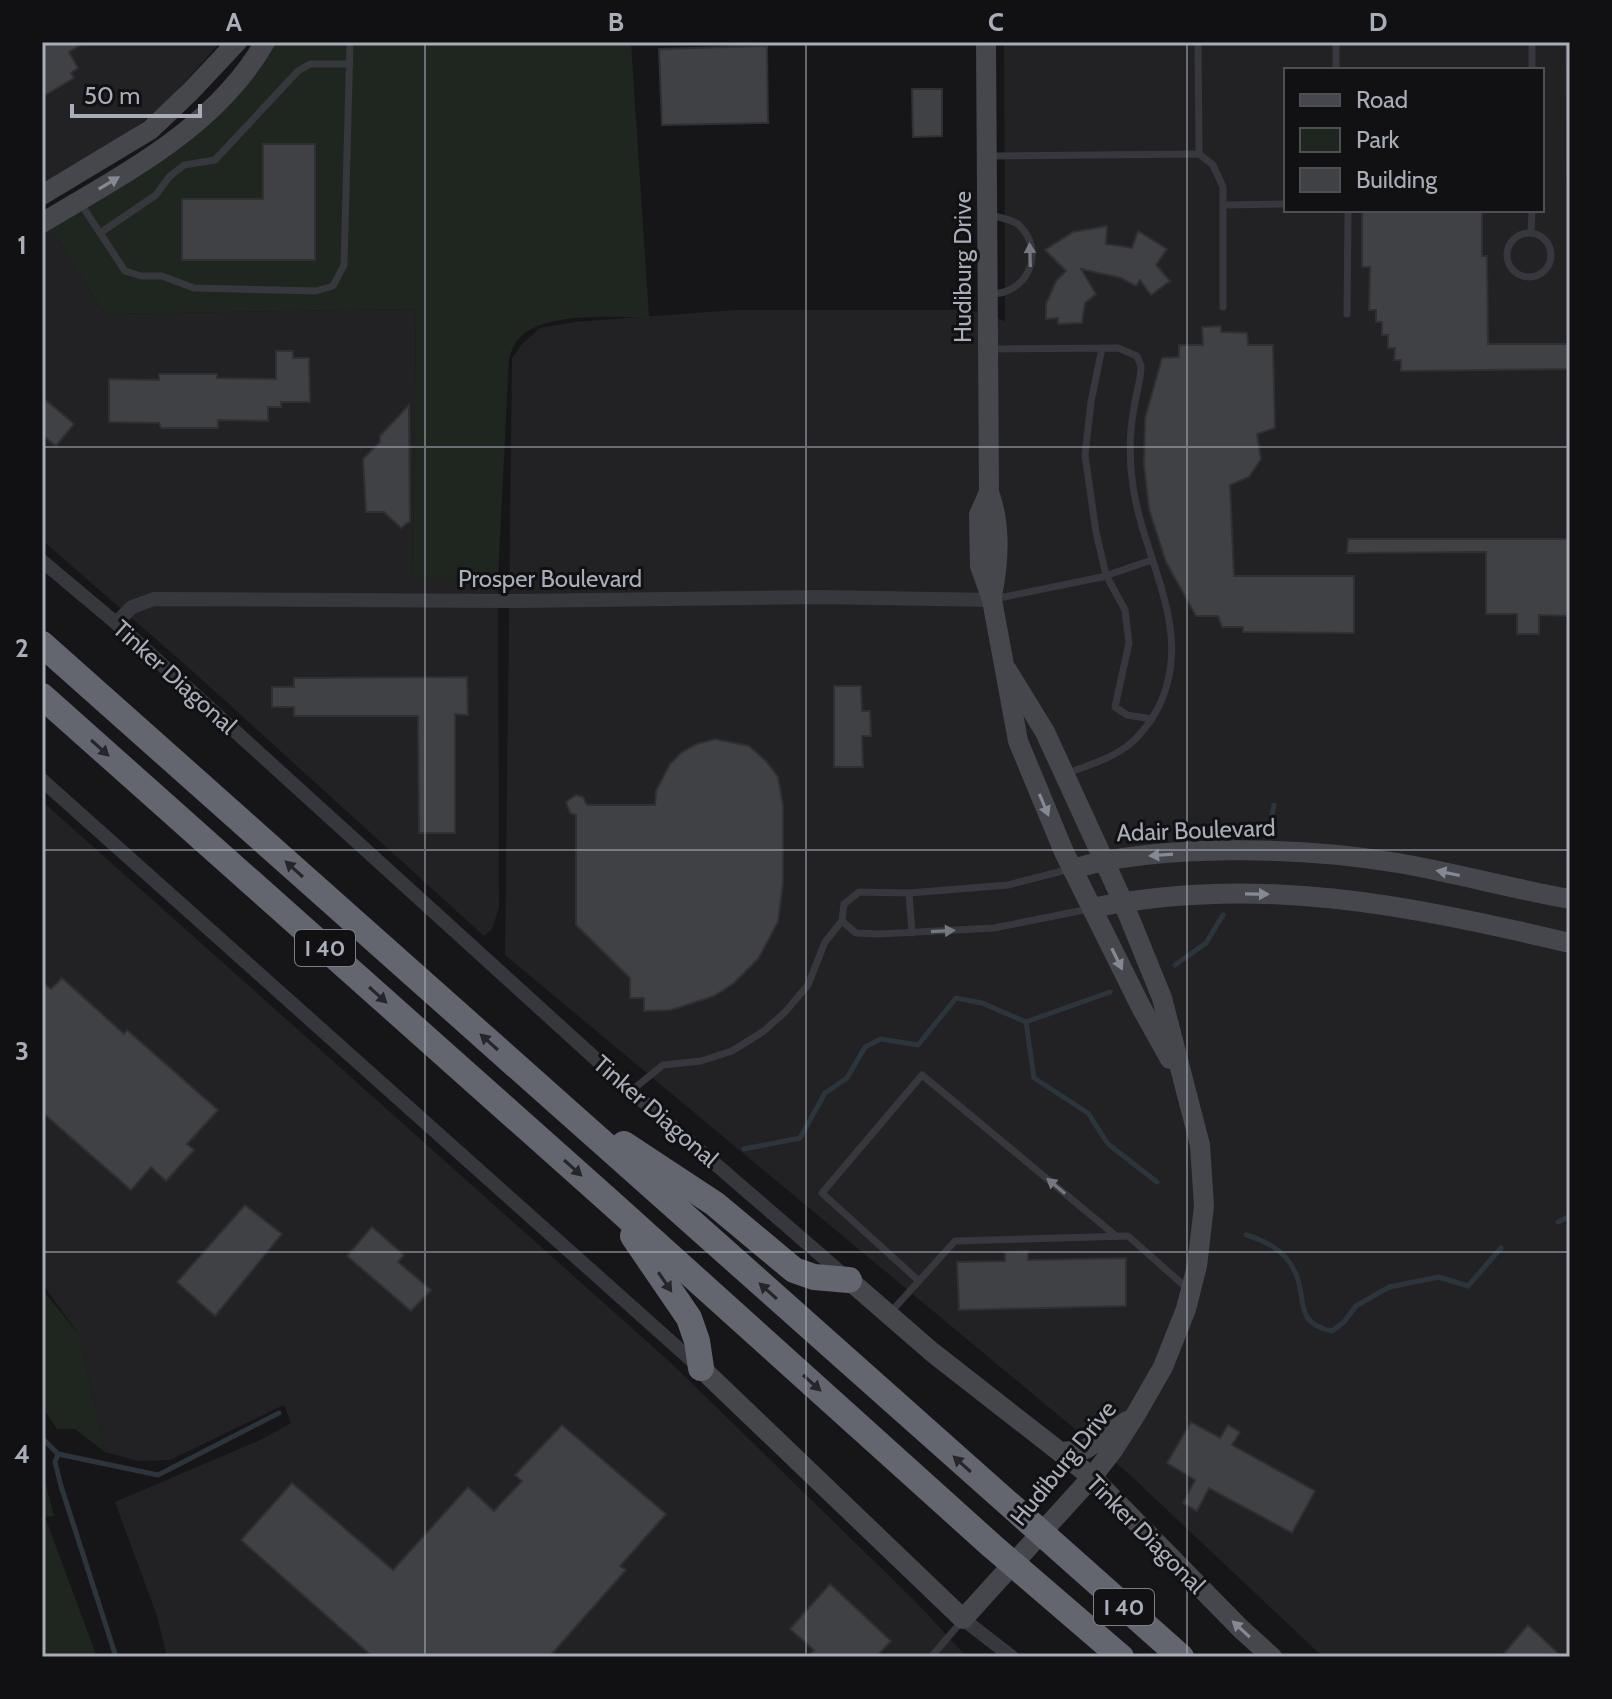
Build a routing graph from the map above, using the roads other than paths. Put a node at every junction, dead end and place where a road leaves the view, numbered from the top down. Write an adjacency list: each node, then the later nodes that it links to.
1 (237, 42): 17 (street)
2 (265, 42): 12 (street)
3 (350, 42): 9 (lane)
4 (986, 42): 14 (street, Hudiburg Drive)
5 (1198, 42): 13 (lane)
6 (1336, 42): 10 (lane)
7 (1532, 42): 11 (lane)
8 (1569, 42): 16 (lane)
9 (350, 64): 15 (lane); 25 (lane)
10 (1336, 68)
11 (1532, 68)
12 (162, 150): 15 (lane); 18 (street, one-way to 12)
13 (1199, 154): 14 (lane); 20 (lane)
14 (987, 156): 23 (street, Hudiburg Drive)
15 (177, 171): 25 (lane)
16 (1570, 178)
17 (42, 195)
18 (79, 201): 24 (street); 25 (lane)
19 (1284, 204): 20 (lane)
20 (1223, 205): 28 (lane)
21 (1347, 212): 29 (lane)
22 (1532, 212): 26 (lane)
23 (988, 214): 27 (street, Hudiburg Drive); 27 (lane, one-way to 23)
24 (42, 223)
25 (100, 233)
26 (1531, 233): 26 (lane)
27 (989, 294): 31 (street, Hudiburg Drive)
28 (1223, 307)
29 (1347, 314)
30 (1102, 348): 31 (lane); 32 (lane); 34 (lane)
31 (989, 349): 35 (street, Hudiburg Drive)
32 (1152, 560): 34 (lane); 42 (lane)
33 (42, 561): 36 (street, Tinker Diagonal)
34 (1106, 575): 35 (lane); 42 (lane)
35 (992, 600): 36 (street, Prosper Boulevard); 39 (street, Hudiburg Drive)
36 (116, 623): 55 (street, Tinker Diagonal)
37 (42, 630): 40 (highway)
38 (42, 644): 40 (highway, I 40)
39 (1007, 670): 43 (street, Hudiburg Drive); 46 (street, Hudiburg Drive, one-way to 46)
40 (83, 681): 56 (highway, I 40, one-way to 40)
41 (42, 696): 57 (highway, I 40, one-way to 57)
42 (1152, 719): 43 (lane)
43 (1063, 774): 45 (street, Hudiburg Drive)
44 (42, 780): 63 (street)
45 (1104, 860): 46 (street, Adair Boulevard); 48 (street, Adair Boulevard, one-way to 45); 49 (street, Hudiburg Drive)
46 (1072, 869): 47 (lane, Adair Boulevard); 50 (street, Hudiburg Drive)
47 (909, 893): 51 (lane, Adair Boulevard); 52 (lane)
48 (1570, 899)
49 (1123, 902): 50 (street); 53 (street, one-way to 53); 54 (street, Hudiburg Drive)
50 (1092, 908): 52 (lane, one-way to 50); 54 (street, Hudiburg Drive, one-way to 54)
51 (842, 921): 52 (lane); 55 (lane, Adair Boulevard)
52 (912, 933)
53 (1570, 943)
54 (1187, 1088): 61 (street, Hudiburg Drive)
55 (631, 1091): 59 (street, Tinker Diagonal)
56 (547, 1093): 59 (highway); 71 (highway, I 40, one-way to 56)
57 (608, 1200): 63 (highway, one-way to 63); 70 (highway, I 40, one-way to 70)
58 (1116, 1236): 60 (lane); 60 (lane, one-way to 60); 61 (lane)
59 (849, 1280): 62 (street, Tinker Diagonal)
60 (919, 1281): 62 (lane)
61 (1191, 1291): 64 (street, Hudiburg Drive)
62 (889, 1314): 65 (street, Tinker Diagonal)
63 (701, 1368): 67 (street)
64 (1136, 1414): 65 (street); 66 (street, Hudiburg Drive)
65 (1063, 1452): 66 (street, Tinker Diagonal)
66 (1092, 1477): 67 (street, Hudiburg Drive); 72 (street, Tinker Diagonal, one-way to 66)
67 (963, 1619): 68 (lane, Hudiburg Drive); 69 (street)
68 (931, 1657)
69 (1012, 1657)
70 (1121, 1657)
71 (1181, 1657)
72 (1272, 1657)

